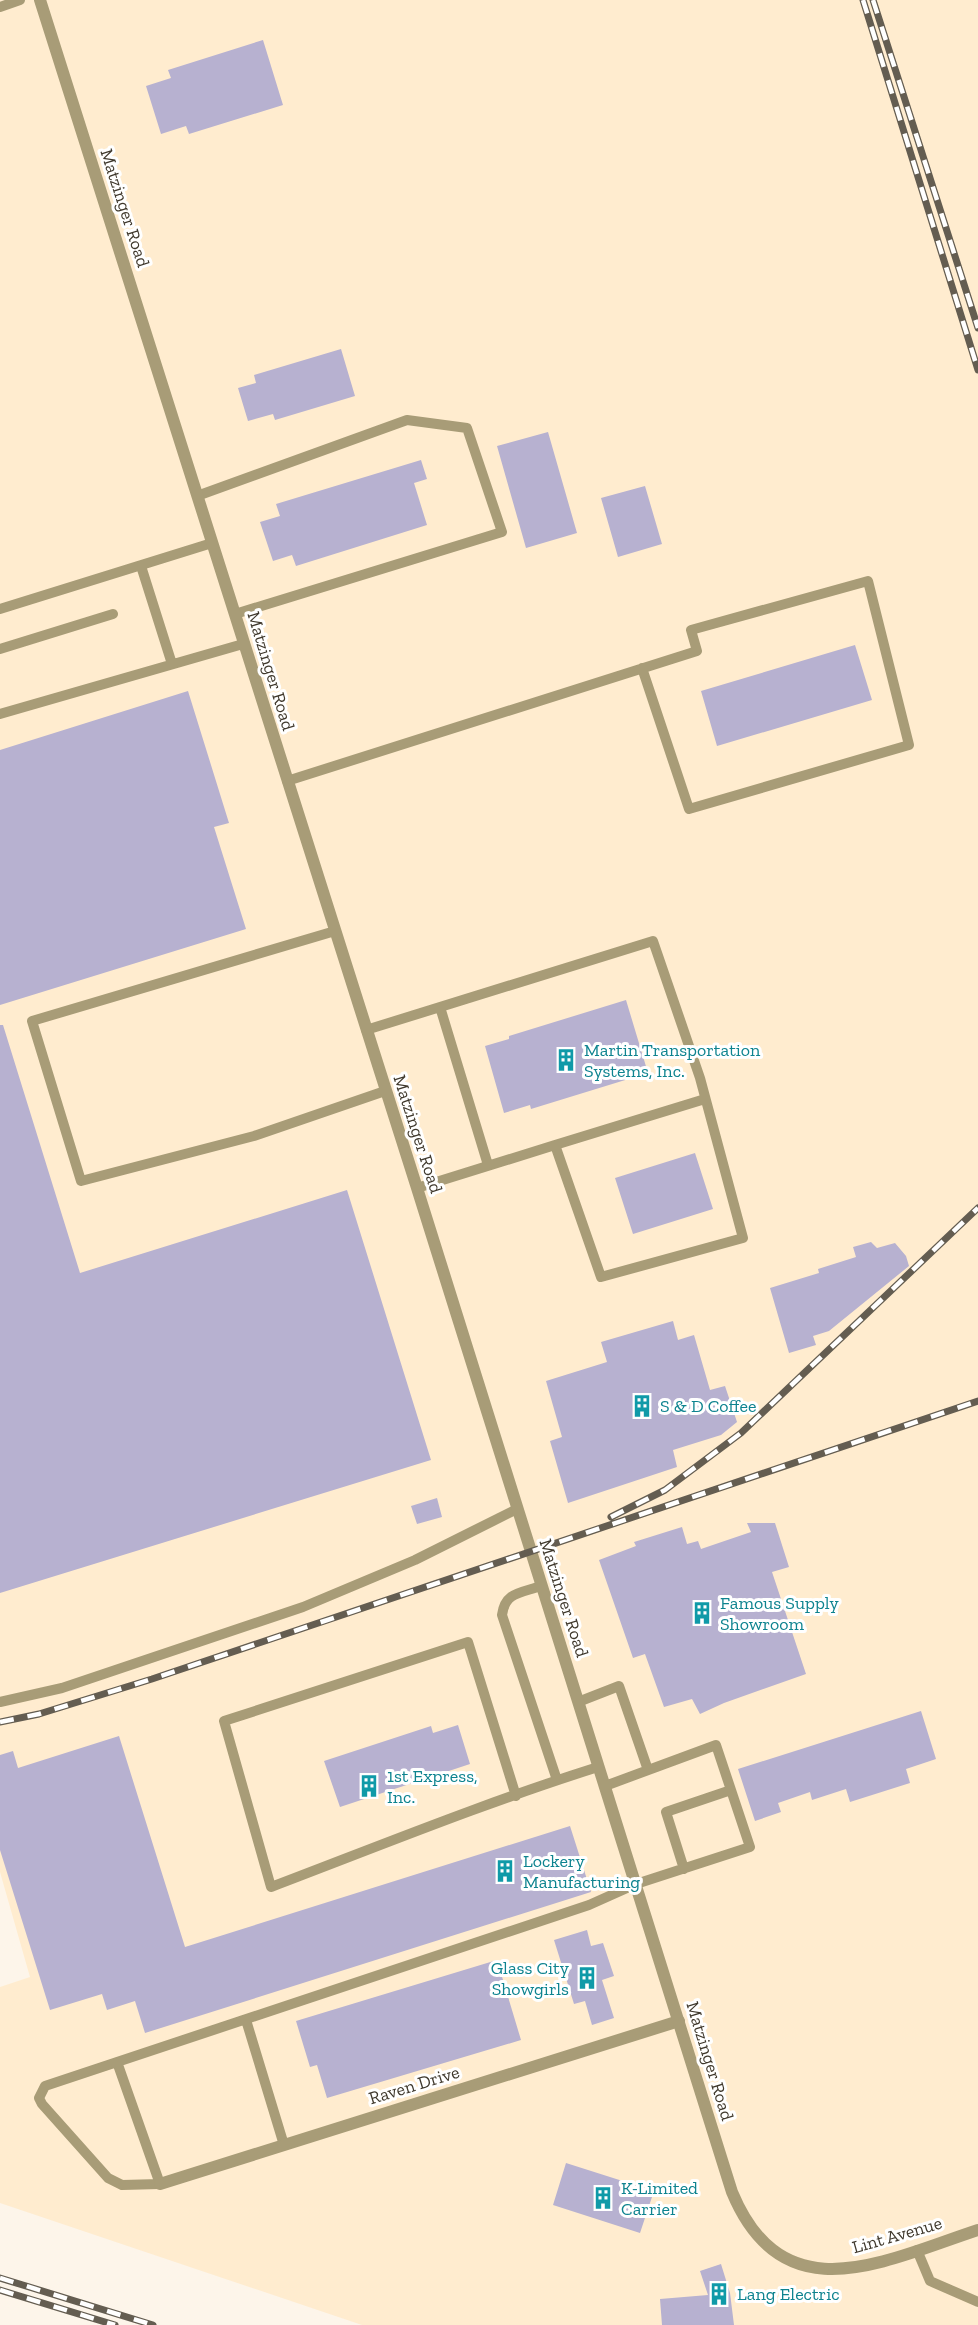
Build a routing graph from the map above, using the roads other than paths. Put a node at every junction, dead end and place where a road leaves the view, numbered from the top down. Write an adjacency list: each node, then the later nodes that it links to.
1 (20, 0): 3 (lane)
2 (40, 0): 4 (street, Matzinger Road)
3 (0, 7)
4 (197, 496): 5 (street, Matzinger Road); 9 (lane)
5 (212, 543): 6 (lane); 9 (street, Matzinger Road)
6 (141, 566): 7 (lane); 12 (lane)
7 (0, 609)
8 (113, 614): 11 (lane)
9 (235, 614): 10 (street, Matzinger Road)
10 (243, 644): 12 (lane); 15 (street, Matzinger Road)
11 (0, 649)
12 (172, 664): 14 (lane)
13 (642, 669): 13 (lane); 15 (lane)
14 (0, 714)
15 (287, 781): 16 (street, Matzinger Road)
16 (335, 931): 18 (street, Matzinger Road); 19 (lane)
17 (440, 1007): 18 (lane); 20 (lane); 22 (lane)
18 (366, 1030): 19 (street, Matzinger Road)
19 (385, 1091): 23 (street, Matzinger Road)
20 (705, 1099): 21 (lane); 21 (lane)
21 (555, 1145): 22 (lane)
22 (488, 1165): 23 (lane)
23 (417, 1188): 24 (street, Matzinger Road)
24 (517, 1509): 25 (street, Matzinger Road); 26 (lane)
25 (541, 1586): 27 (street, Matzinger Road); 30 (lane)
26 (0, 1702)
27 (578, 1702): 28 (street, Matzinger Road); 29 (lane)
28 (598, 1767): 30 (lane); 31 (street, Matzinger Road)
29 (648, 1770): 31 (lane); 32 (lane)
30 (557, 1780): 33 (lane)
31 (605, 1786): 35 (street, Matzinger Road)
32 (731, 1790): 34 (lane); 34 (lane)
33 (516, 1796): 33 (lane)
34 (684, 1869): 35 (lane)
35 (636, 1884): 36 (lane); 37 (street, Matzinger Road)
36 (246, 2020): 38 (lane); 39 (lane)
37 (679, 2021): 39 (street, Raven Drive); 43 (street, Matzinger Road)
38 (117, 2062): 40 (lane); 40 (lane)
39 (284, 2145): 40 (street, Raven Drive)
40 (160, 2184)
41 (978, 2230): 42 (street, Lint Avenue)
42 (917, 2250): 43 (street, Lint Avenue); 44 (lane)
43 (790, 2261)
44 (978, 2302)

